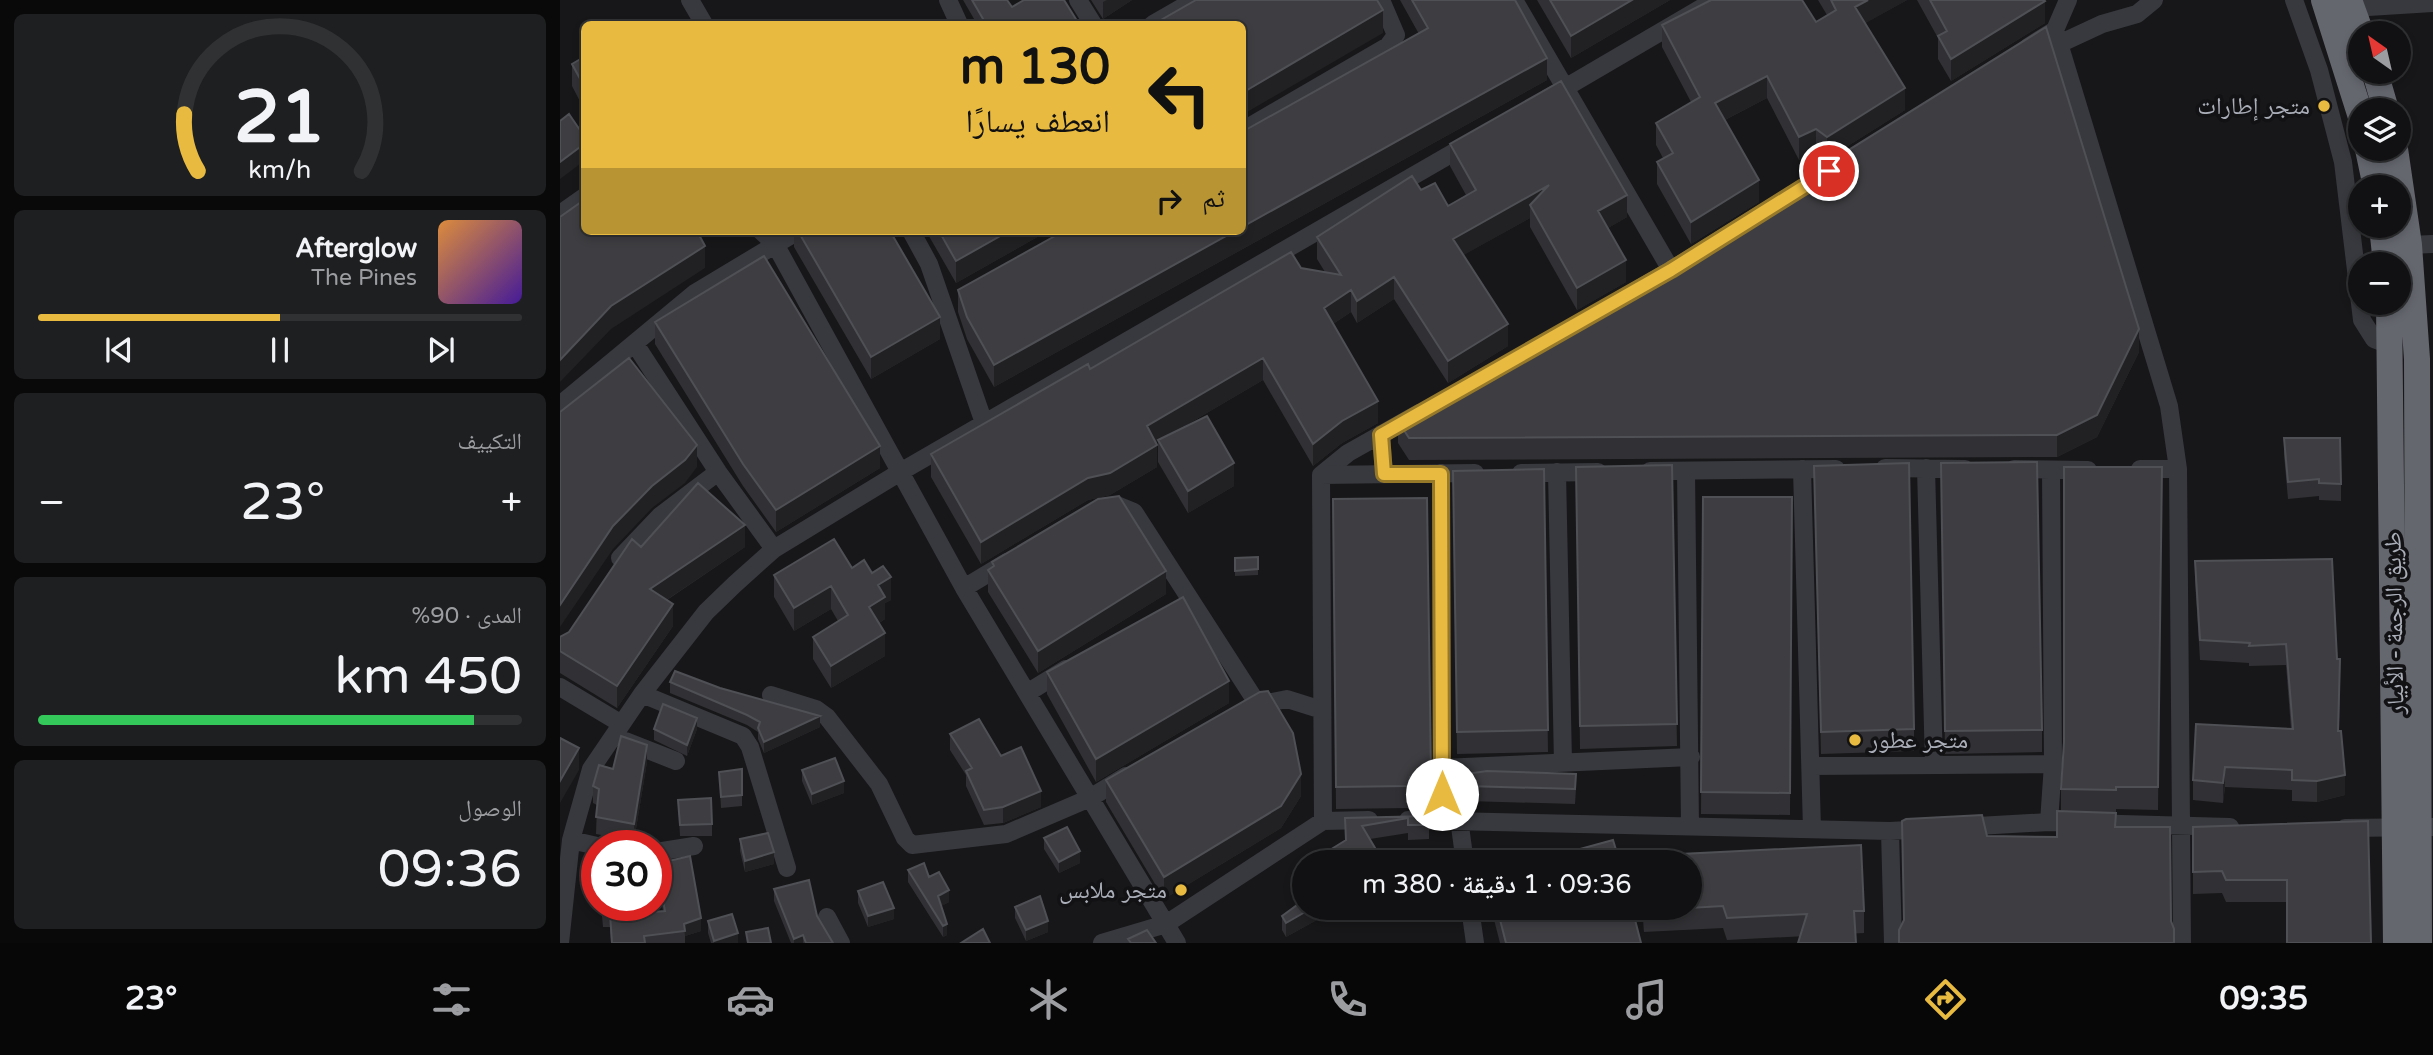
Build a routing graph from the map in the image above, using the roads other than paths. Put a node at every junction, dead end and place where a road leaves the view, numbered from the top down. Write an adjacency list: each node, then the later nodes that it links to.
1 (690, 0): 14 (street)
2 (948, 0): 15 (street)
3 (1078, 0): 16 (street)
4 (1195, 0): 17 (street)
5 (1381, 0): 24 (street)
6 (1514, 0): 21 (street)
7 (1715, 0): 21 (street)
8 (2068, 0): 19 (street)
9 (2154, 0): 19 (street)
10 (2294, 0): 37 (street)
11 (2324, 0): 22 (highway)
12 (2433, 3): 13 (street)
13 (2351, 4): 18 (highway)
14 (702, 21)
15 (958, 21)
16 (1091, 21)
17 (1158, 21)
18 (2357, 21)
19 (2057, 37): 20 (street); 44 (street)
20 (2009, 59)
21 (1565, 88): 23 (street); 34 (street)
22 (2355, 98)
23 (1529, 108)
24 (1246, 129)
25 (1481, 136): 40 (street)
26 (2398, 161): 33 (highway, طريق الرجمة - الأبيار)
27 (581, 199): 28 (street)
28 (560, 214)
29 (765, 235): 32 (street)
30 (791, 235): 32 (street)
31 (913, 235): 40 (street)
32 (775, 244): 36 (street); 48 (street)
33 (2421, 244): 56 (highway, طريق الرجمة - الأبيار)
34 (1671, 270)
35 (2389, 315): 37 (highway, طريق الرجمة - الأبيار)
36 (635, 344): 38 (street); 50 (street)
37 (2390, 345): 86 (highway, طريق الرجمة - الأبيار)
38 (560, 405)
39 (1429, 407): 41 (street)
40 (984, 423): 48 (street)
41 (1381, 435): 52 (street); 54 (street)
42 (1926, 468): 43 (street); 45 (street); 74 (street)
43 (1802, 469): 49 (street); 75 (street)
44 (2178, 469): 47 (street); 83 (street)
45 (2051, 470): 46 (street); 73 (street)
46 (2102, 470)
47 (2127, 470)
48 (902, 471): 57 (street); 60 (street)
49 (1686, 471): 51 (street); 70 (street)
50 (718, 472): 57 (street); 59 (street)
51 (1557, 472): 53 (street); 72 (street)
52 (1384, 474): 53 (street); 54 (street)
53 (1441, 474): 76 (street)
54 (1321, 475): 67 (street)
55 (1083, 517): 66 (street)
56 (2425, 549): 86 (highway, طريق الرجمة - الأبيار)
57 (774, 550): 64 (street)
58 (1023, 552): 60 (street)
59 (609, 574)
60 (964, 588): 63 (street)
61 (1084, 658): 63 (street)
62 (560, 687): 69 (street)
63 (1027, 693): 78 (street)
64 (642, 694): 69 (street); 94 (street)
65 (771, 695): 78 (street)
66 (1257, 703): 67 (street); 68 (street)
67 (1322, 710): 80 (street)
68 (1231, 715)
69 (616, 729): 71 (street); 89 (street)
70 (1691, 757): 72 (street); 82 (street)
71 (676, 761)
72 (1563, 763): 76 (street)
73 (2053, 764): 74 (street); 81 (street)
74 (1934, 765): 75 (street)
75 (1811, 766): 87 (street)
76 (1442, 768): 79 (street)
77 (1137, 770): 78 (street)
78 (1090, 798): 97 (street)
79 (1451, 820): 80 (street); 82 (street); 93 (street)
80 (1323, 821): 97 (street)
81 (2049, 822): 83 (street); 88 (street)
82 (1690, 826): 87 (street)
83 (2180, 826): 84 (street); 104 (street)
84 (2248, 827)
85 (2329, 828): 86 (street)
86 (2416, 828): 105 (highway, طريق الرجمة - الأبيار); 106 (highway, طريق الرجمة - الأبيار)
87 (1812, 829): 88 (street)
88 (1890, 831): 103 (street)
89 (571, 840): 90 (street); 98 (street)
90 (581, 842)
91 (694, 846): 92 (street)
92 (672, 849)
93 (1461, 850)
94 (787, 869)
95 (827, 917): 99 (street)
96 (1472, 920): 102 (street)
97 (1166, 924): 100 (street); 101 (street)
98 (560, 943)
99 (841, 943)
100 (1102, 943)
101 (1177, 943)
102 (1475, 943)
103 (1893, 943)
104 (2182, 943)
105 (2396, 943)
106 (2419, 943)

